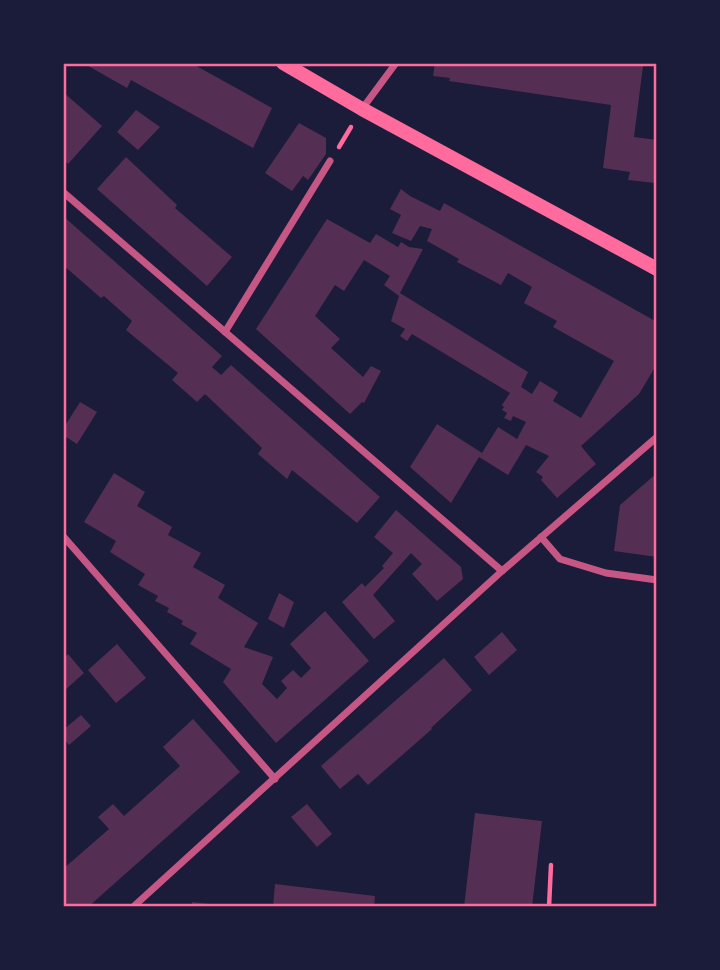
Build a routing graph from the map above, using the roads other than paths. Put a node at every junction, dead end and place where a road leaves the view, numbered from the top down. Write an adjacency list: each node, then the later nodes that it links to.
1 (283, 63): 3 (main road)
2 (396, 63): 3 (street)
3 (362, 109): 6 (main road)
4 (330, 161): 7 (street)
5 (63, 192): 7 (street)
6 (656, 269)
7 (225, 332): 11 (street)
8 (657, 437): 10 (street)
9 (63, 536): 13 (street)
10 (541, 537): 11 (street); 12 (street)
11 (502, 571): 13 (street)
12 (657, 580)
13 (275, 779): 14 (street)
14 (132, 907)

